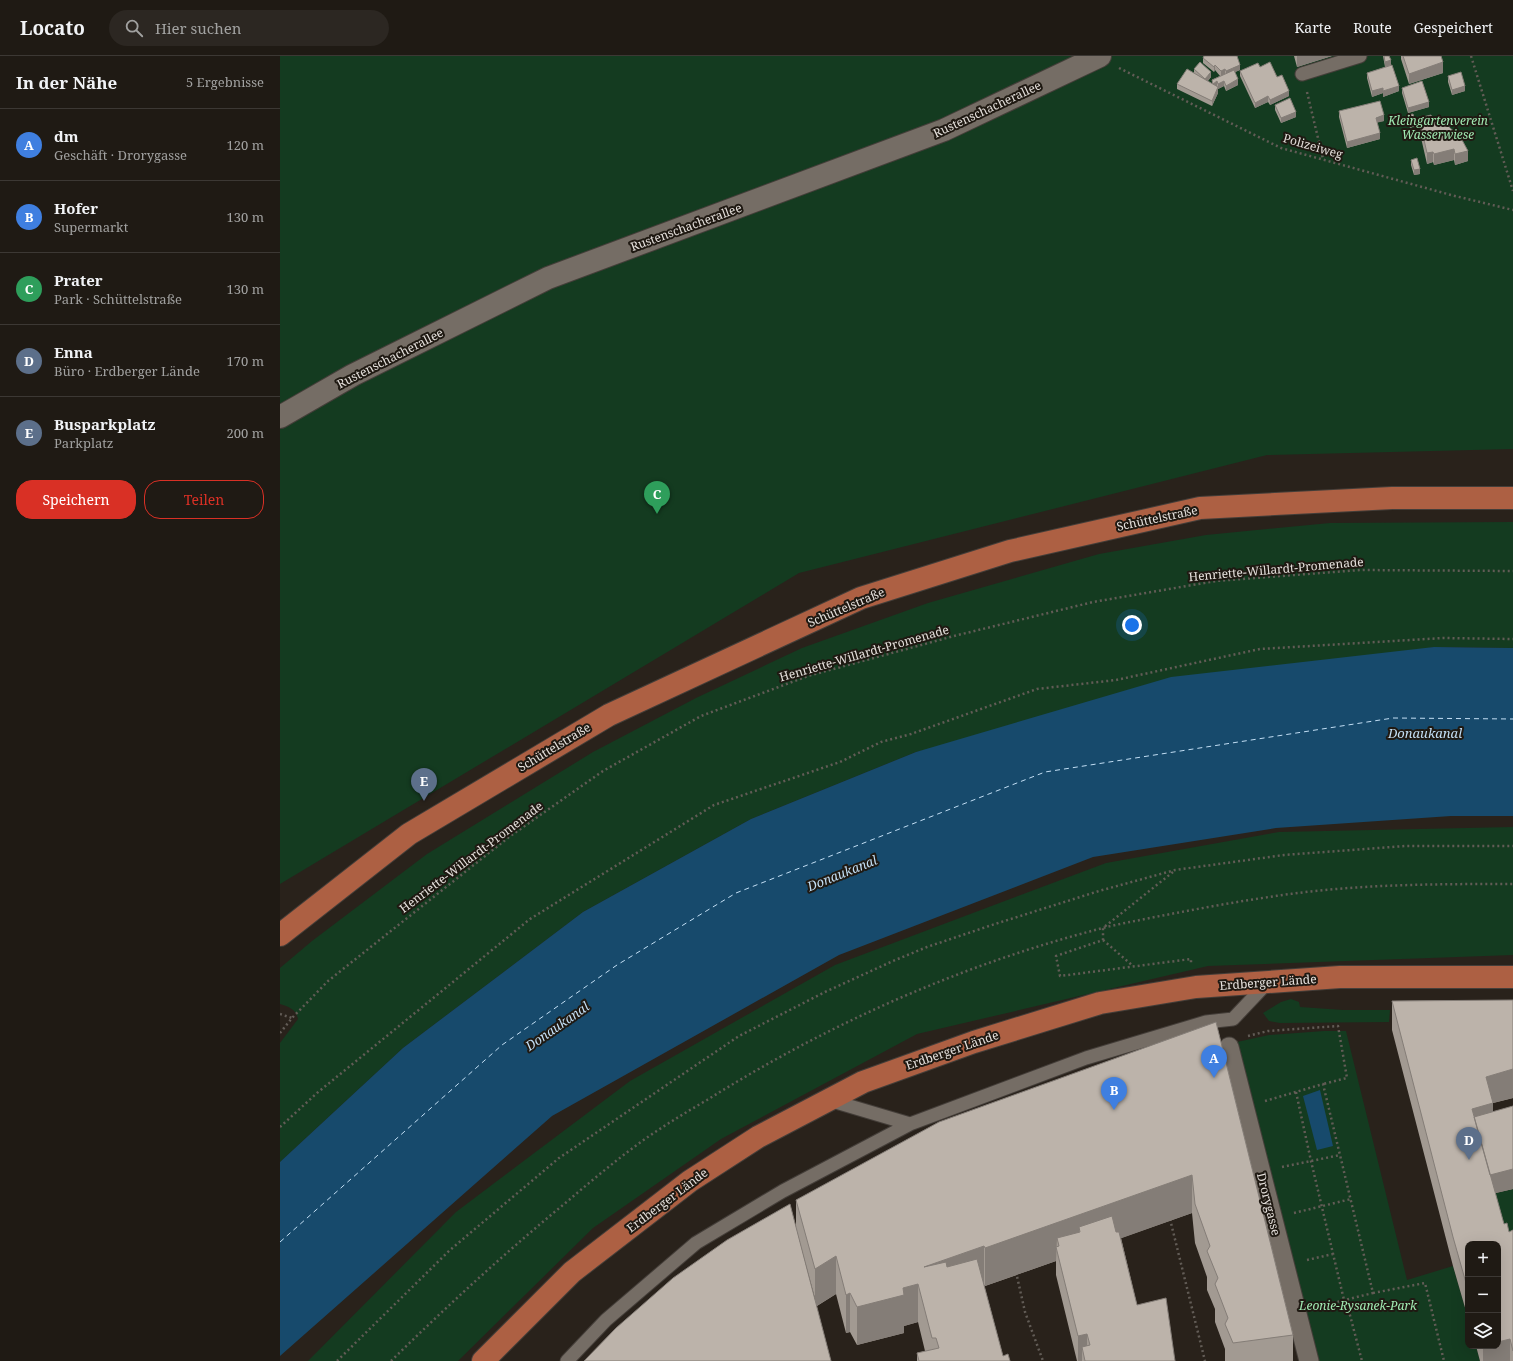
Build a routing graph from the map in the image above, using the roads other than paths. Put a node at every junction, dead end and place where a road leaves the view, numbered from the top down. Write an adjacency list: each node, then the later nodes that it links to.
1 (1360, 56): 3 (lane)
2 (1099, 57): 4 (street, Rustenschacherallee)
3 (1302, 74)
4 (280, 417)
5 (1513, 498): 6 (main road, Schüttelstraße)
6 (280, 935)
7 (1513, 977): 8 (main road, Erdberger Lände)
8 (1268, 982): 10 (lane); 11 (main road, Erdberger Lände)
9 (1229, 1046): 16 (street, Drorygasse)
10 (979, 1098): 12 (lane); 13 (lane)
11 (829, 1100): 13 (lane); 14 (main road, Erdberger Lände)
12 (984, 1111)
13 (910, 1124): 15 (lane)
14 (483, 1361)
15 (567, 1361)
16 (1309, 1361)

